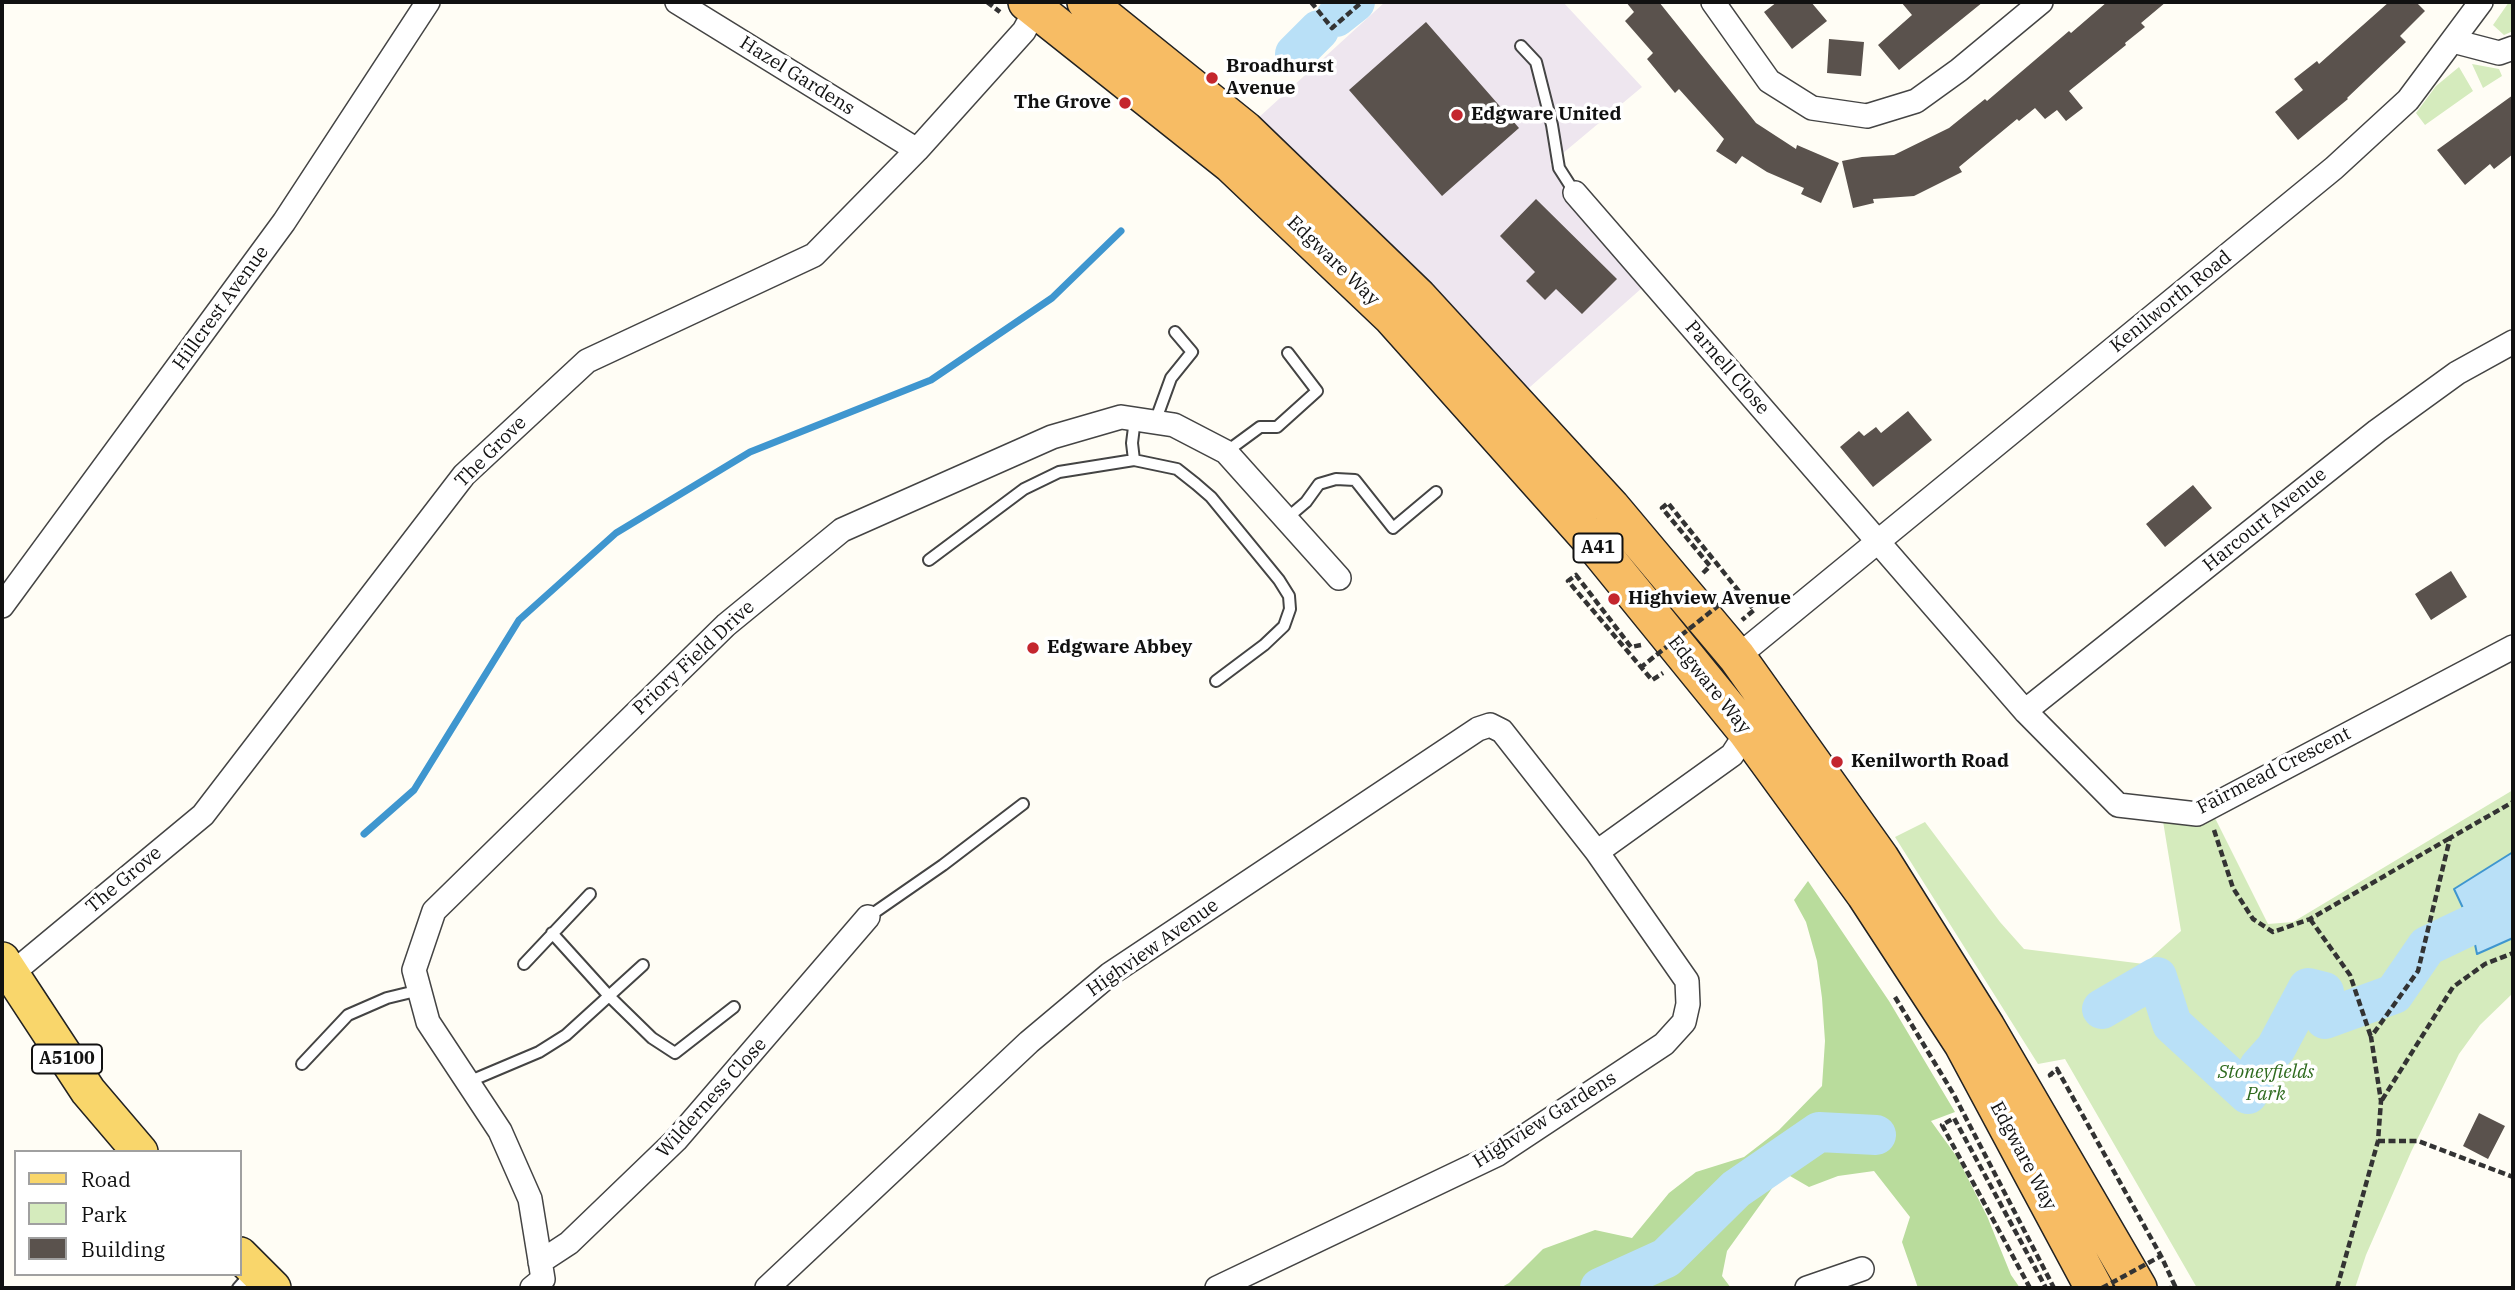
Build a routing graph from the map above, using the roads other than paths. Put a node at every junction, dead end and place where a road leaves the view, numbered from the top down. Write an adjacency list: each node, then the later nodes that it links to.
1 (428, 2): 24 (street, Hillcrest Avenue)
2 (677, 2): 11 (street, Hazel Gardens)
3 (1086, 2): 26 (highway, Edgware Way / A41)
4 (1713, 2): 5 (street)
5 (2041, 2)
6 (2481, 2): 8 (street, Kenilworth Road)
7 (1032, 5): 11 (street, The Grove); 29 (highway, Edgware Way / A41)
8 (2453, 41): 10 (street); 21 (street, Kenilworth Road)
9 (1521, 46): 12 (lane)
10 (2513, 48)
11 (916, 150): 37 (street, The Grove)
12 (1575, 193): 21 (street, Parnell Close)
13 (1175, 332): 16 (lane)
14 (2513, 342): 28 (street, Harcourt Avenue)
15 (1288, 353): 17 (lane)
16 (1145, 421): 17 (street, Priory Field Drive); 18 (lane); 38 (street, Priory Field Drive)
17 (1226, 452): 20 (street, Priory Field Drive)
18 (1134, 460): 22 (lane); 27 (lane)
19 (1436, 492): 20 (lane)
20 (1286, 520): 23 (street, Priory Field Drive)
21 (1878, 543): 26 (street, Kenilworth Road); 28 (street, Fairmead Crescent)
22 (929, 559)
23 (1339, 578)
24 (2, 606)
25 (2513, 647): 28 (street, Fairmead Crescent)
26 (1737, 657): 51 (highway, Edgware Way / A41)
27 (1216, 681)
28 (2025, 711)
29 (1747, 732): 31 (street); 50 (highway, Edgware Way / A41)
30 (1023, 804): 33 (lane)
31 (1597, 852): 47 (street, Highview Avenue); 48 (street, Highview Gardens)
32 (590, 894): 34 (lane)
33 (868, 917): 44 (street, Wilderness Close)
34 (552, 933): 35 (lane); 39 (lane)
35 (524, 964)
36 (643, 965): 39 (lane)
37 (4, 966): 43 (main road, A5100)
38 (420, 990): 41 (lane); 42 (street, Priory Field Drive)
39 (609, 996): 40 (lane); 42 (lane)
40 (734, 1007)
41 (302, 1064)
42 (468, 1082): 44 (street, Priory Field Drive)
43 (138, 1150)
44 (540, 1262): 46 (street, Priory Field Drive)
45 (1862, 1269): 49 (street)
46 (532, 1288)
47 (767, 1288)
48 (1217, 1288)
49 (1807, 1288)
50 (2094, 1288)
51 (2138, 1288)

